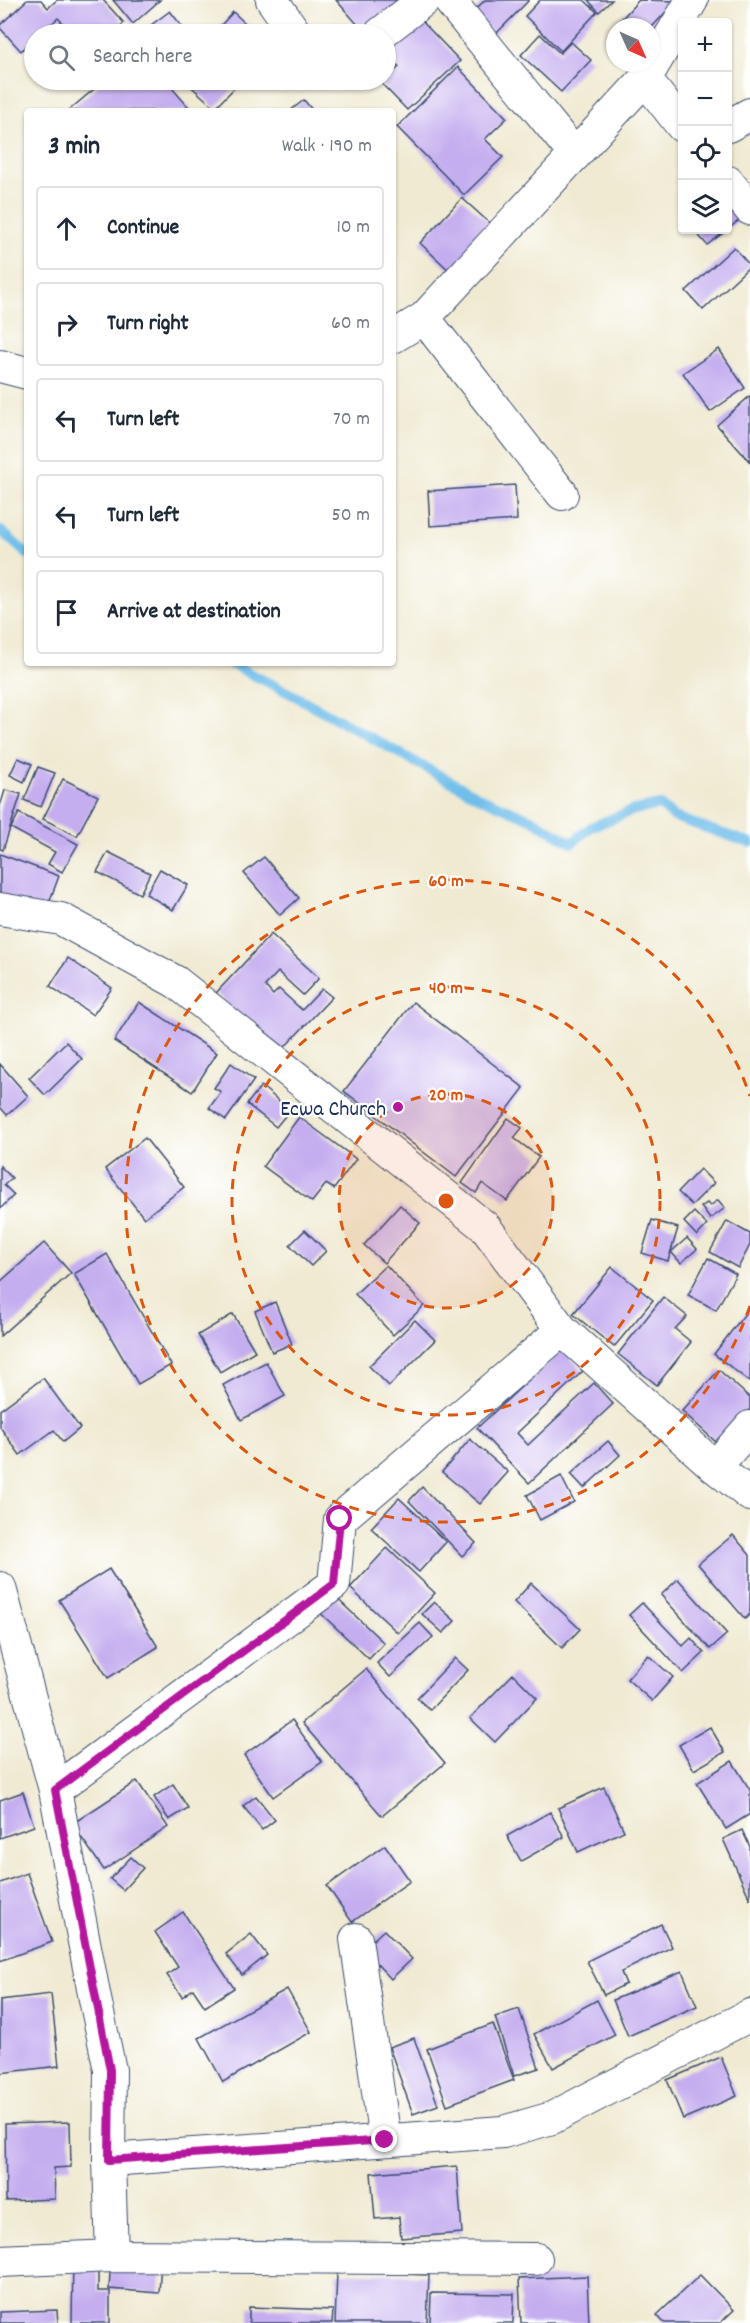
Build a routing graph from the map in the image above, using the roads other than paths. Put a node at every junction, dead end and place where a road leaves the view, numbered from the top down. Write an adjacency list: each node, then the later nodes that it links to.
1 (272, 0): 5 (street)
2 (424, 0): 6 (street)
3 (449, 0): 11 (street)
4 (692, 0): 7 (street)
5 (289, 24)
6 (393, 24)
7 (645, 79): 9 (street); 11 (street)
8 (750, 114): 10 (street)
9 (678, 121)
10 (732, 124)
11 (574, 155): 14 (street)
12 (732, 187): 13 (street)
13 (750, 210)
14 (424, 318): 15 (street); 18 (street)
15 (396, 334)
16 (0, 366): 17 (street)
17 (24, 372)
18 (562, 494)
19 (0, 909): 20 (street)
20 (562, 1330): 22 (street); 25 (street)
21 (750, 1426): 22 (street)
22 (715, 1467): 23 (street)
23 (750, 1495)
24 (0, 1588): 25 (street)
25 (55, 1790): 29 (street)
26 (356, 1939): 28 (street)
27 (750, 2015): 28 (street)
28 (385, 2140): 29 (street)
29 (109, 2160): 30 (street)
30 (112, 2256): 31 (street); 32 (street)
31 (536, 2259)
32 (0, 2261)

